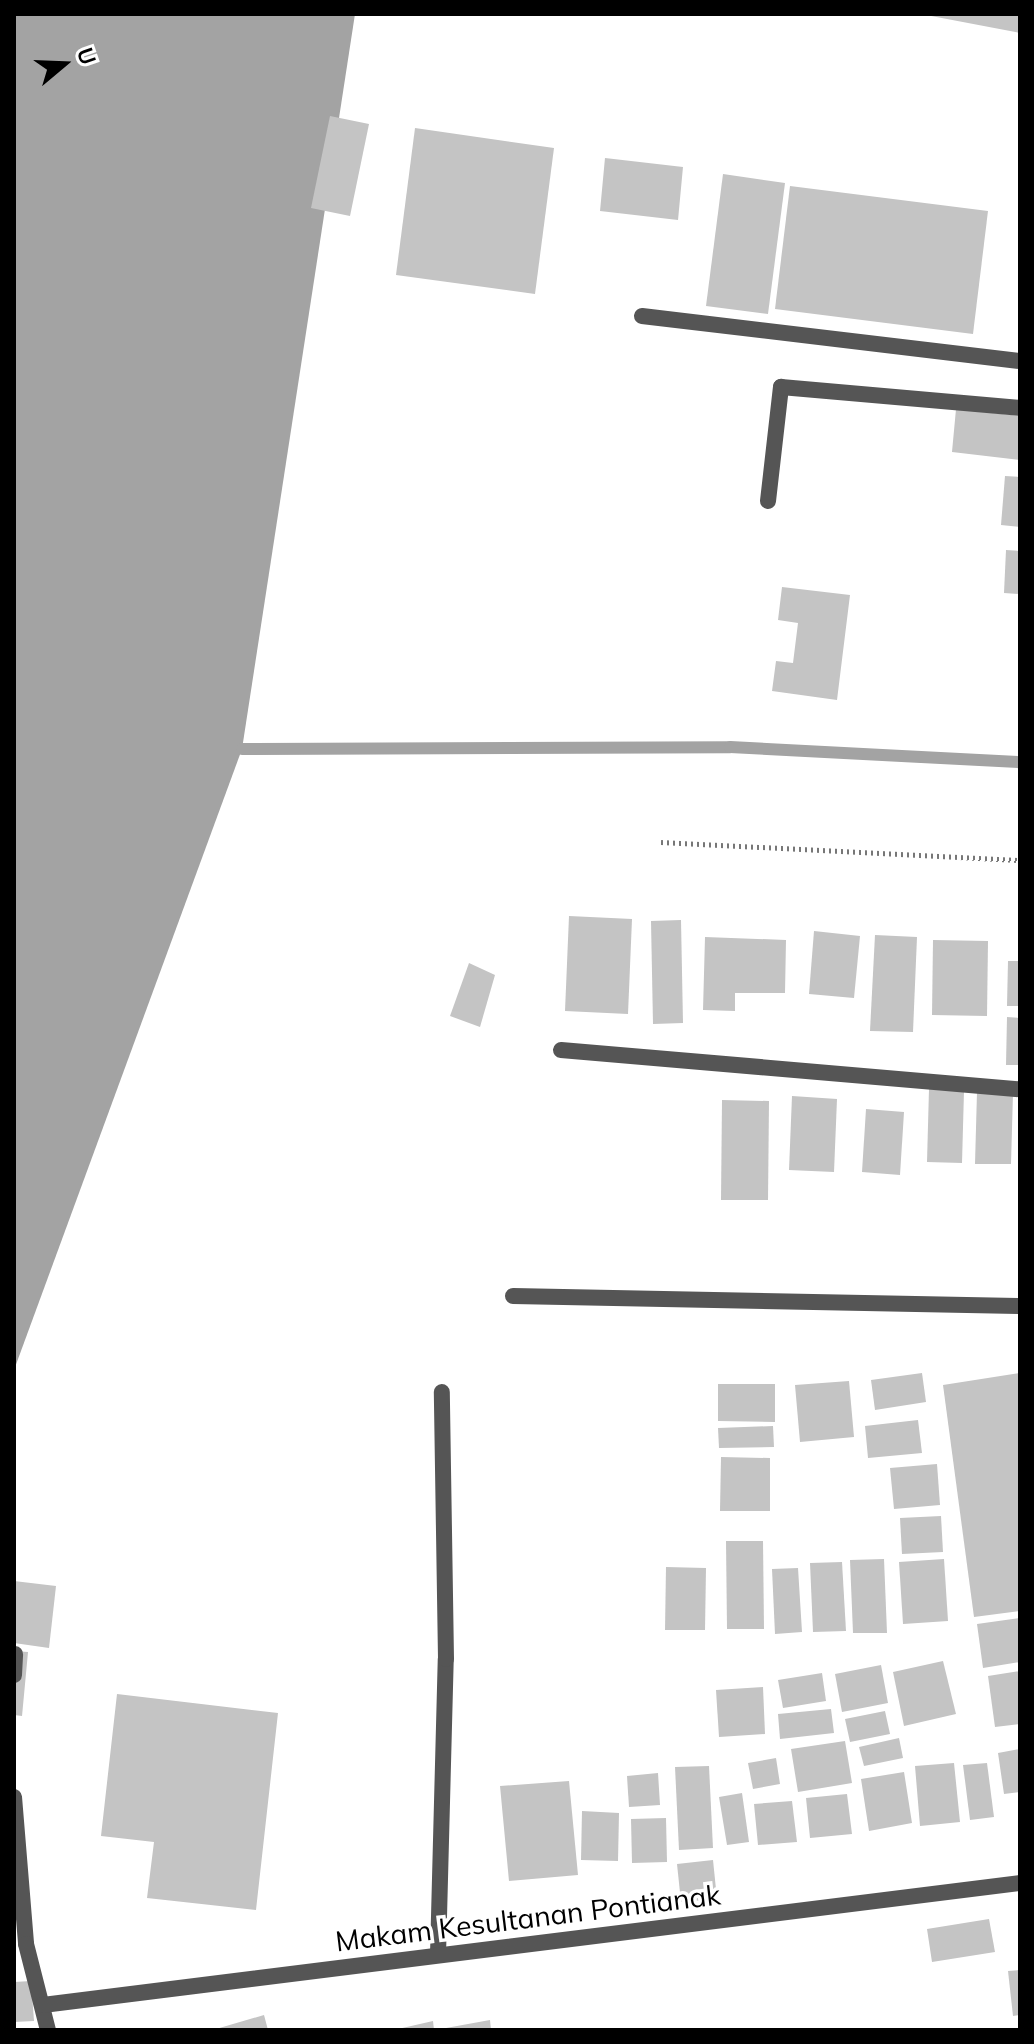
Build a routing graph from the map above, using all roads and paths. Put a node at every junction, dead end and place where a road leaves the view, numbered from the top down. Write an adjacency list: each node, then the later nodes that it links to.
1 (642, 316): 2 (street)
2 (1020, 361)
3 (1020, 408): 4 (street)
4 (768, 501)
5 (661, 842): 6 (path)
6 (1020, 860)
7 (561, 1050): 8 (street)
8 (1020, 1089)
9 (513, 1296): 10 (street)
10 (1020, 1306)
11 (442, 1392): 16 (street)
12 (15, 1654): 13 (street)
13 (14, 1675)
14 (14, 1797): 17 (street)
15 (1020, 1883): 16 (street, Makam Kesultanan Pontianak)
16 (438, 1955): 17 (street, Makam Kesultanan Pontianak)
17 (43, 2005): 18 (street)
18 (48, 2030)

